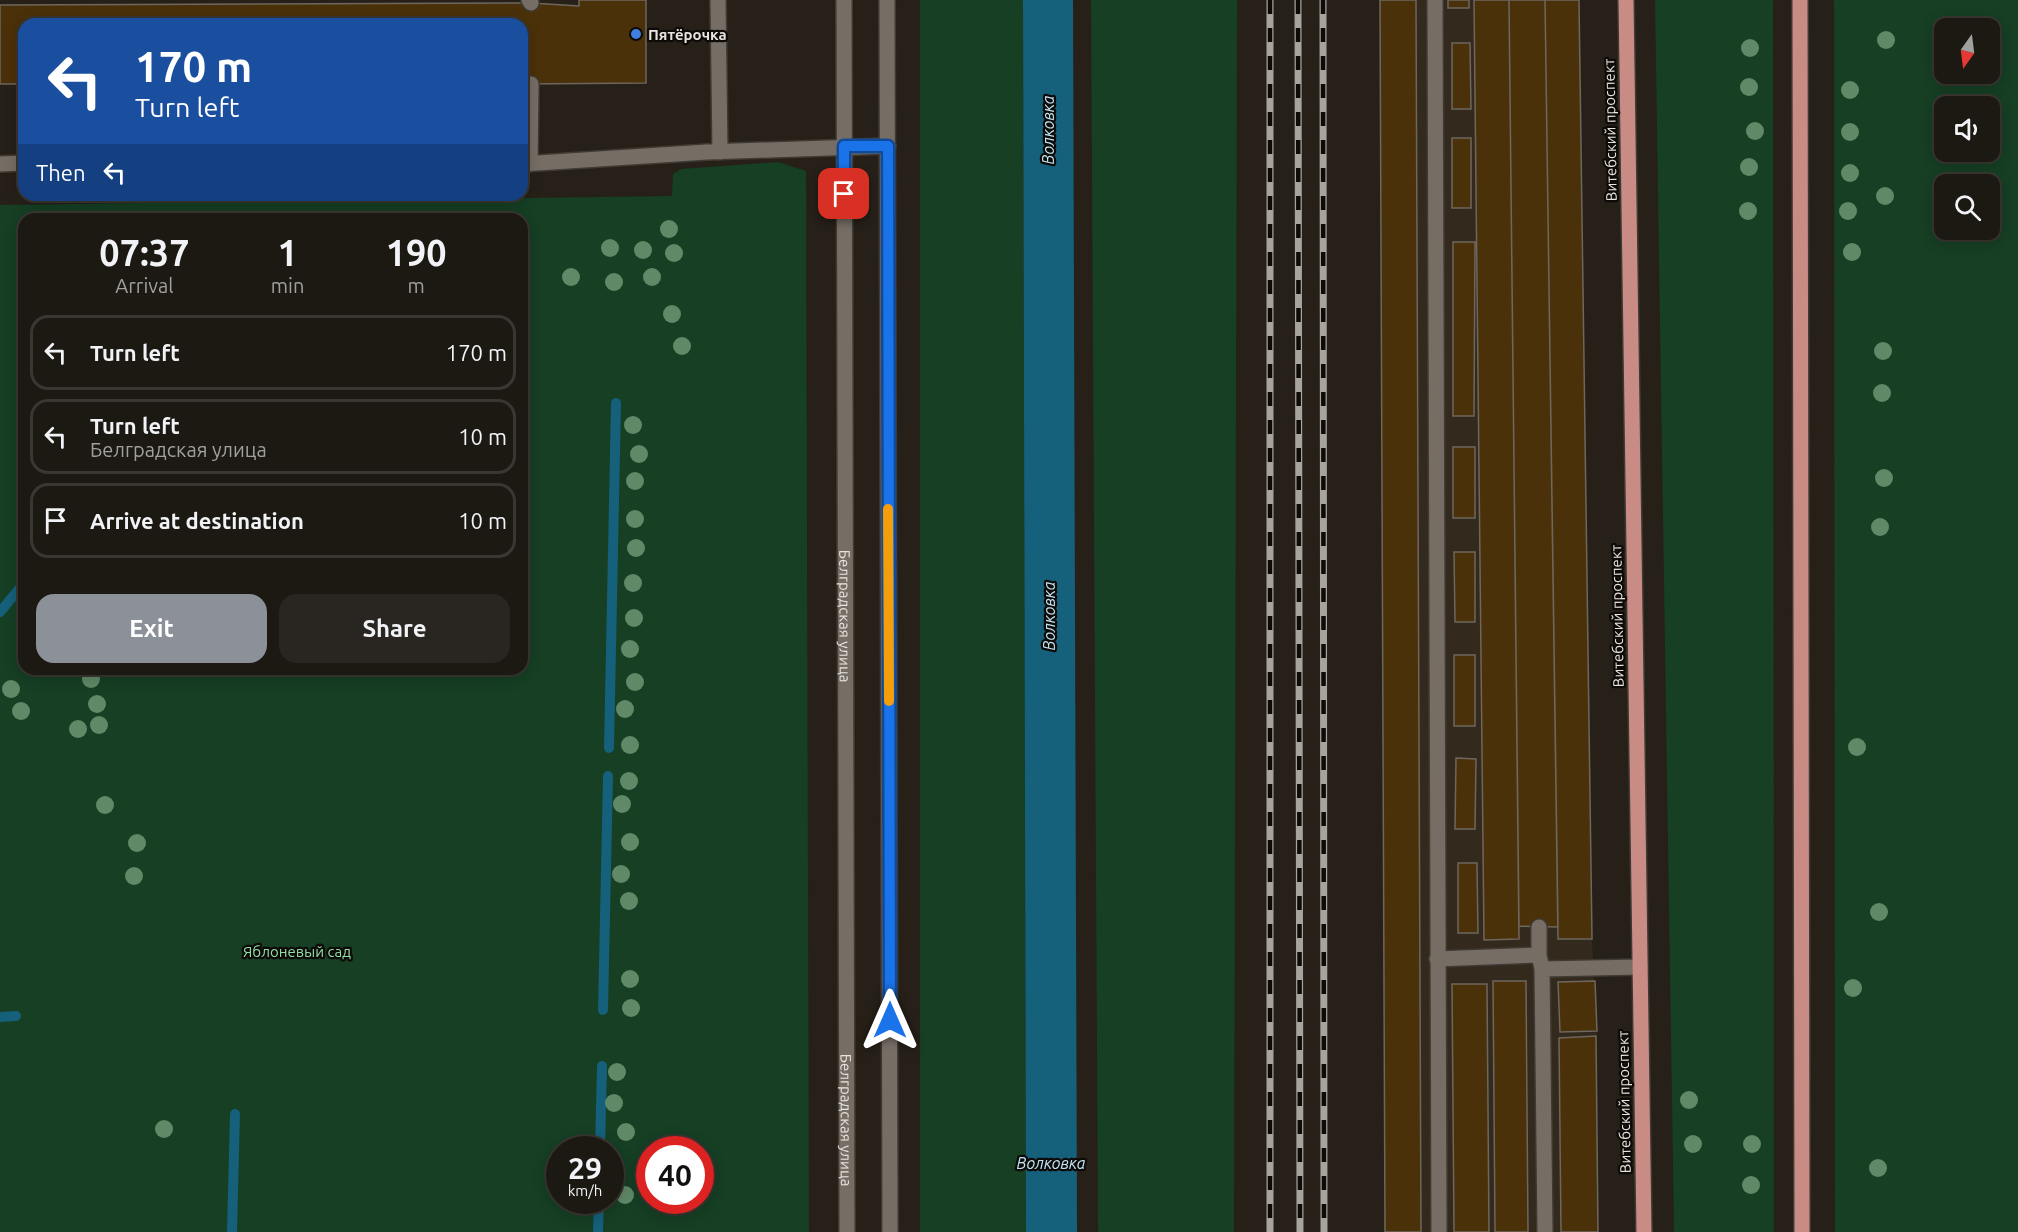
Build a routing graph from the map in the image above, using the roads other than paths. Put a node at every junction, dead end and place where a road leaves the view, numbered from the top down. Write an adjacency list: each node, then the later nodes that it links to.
1 (718, 0): 11 (street)
2 (844, 0): 9 (street, Белградская улица)
3 (887, 0): 10 (street)
4 (1435, 0): 16 (street)
5 (1626, 0): 18 (main road, Витебский проспект)
6 (1800, 0): 24 (main road)
7 (531, 84): 8 (street)
8 (528, 132)
9 (844, 146): 10 (street); 11 (street); 19 (street, Белградская улица)
10 (888, 146): 20 (street)
11 (720, 152): 14 (street)
12 (0, 164): 13 (street)
13 (18, 164)
14 (528, 164)
15 (1539, 927): 17 (street)
16 (1437, 959): 17 (street); 21 (street)
17 (1541, 962): 18 (street); 22 (street)
18 (1640, 967): 23 (main road, Витебский проспект)
19 (847, 1232)
20 (890, 1232)
21 (1439, 1232)
22 (1545, 1232)
23 (1644, 1232)
24 (1802, 1232)

